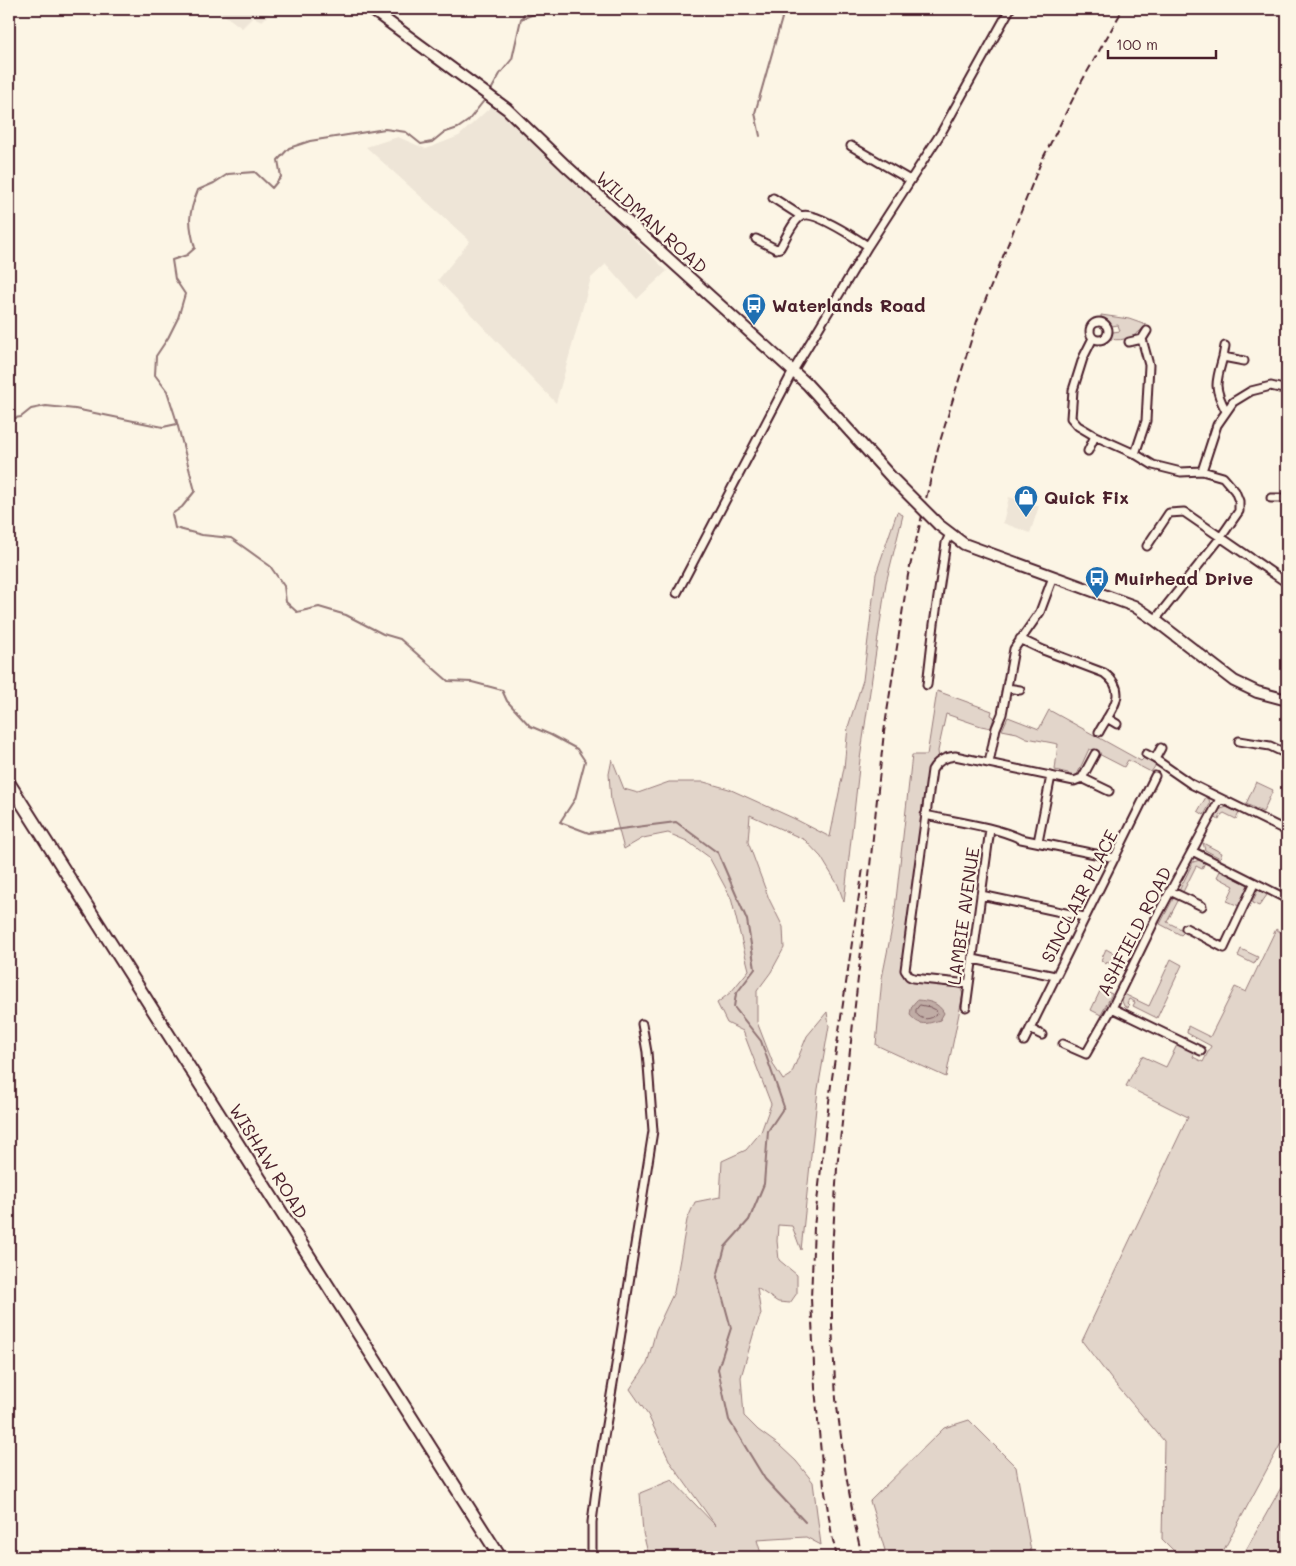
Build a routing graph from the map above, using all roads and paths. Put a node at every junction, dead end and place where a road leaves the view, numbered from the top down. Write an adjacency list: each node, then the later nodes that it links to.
1 (371, 9): 16 (main road, WILDMAN ROAD)
2 (1010, 9): 4 (street)
3 (851, 146): 4 (street)
4 (910, 180): 8 (street)
5 (773, 198): 6 (street)
6 (801, 216): 7 (street); 8 (street)
7 (756, 239)
8 (868, 246): 16 (street)
9 (1147, 331): 11 (street)
10 (1093, 338): 19 (street)
11 (1142, 339): 12 (street); 21 (street)
12 (1130, 342)
13 (1225, 346): 14 (street)
14 (1223, 357): 15 (street); 18 (street)
15 (1244, 361)
16 (793, 372): 25 (main road, WILDMAN ROAD, bridge); 30 (street)
17 (1287, 390): 18 (street)
18 (1226, 411): 22 (street)
19 (1095, 436): 20 (street); 21 (street)
20 (1088, 451)
21 (1135, 454): 22 (street)
22 (1202, 471): 26 (street)
23 (1271, 498): 24 (street)
24 (1287, 498)
25 (950, 534): 28 (main road, WILDMAN ROAD); 33 (street)
26 (1221, 537): 27 (street); 29 (street); 31 (street)
27 (1147, 546)
28 (1053, 577): 31 (main road, WILDMAN ROAD); 32 (street)
29 (1287, 583)
30 (677, 593)
31 (1155, 620): 36 (main road, WILDMAN ROAD)
32 (1020, 639): 34 (street); 37 (street)
33 (927, 685)
34 (1008, 688): 35 (street); 46 (street)
35 (1020, 690)
36 (1287, 700)
37 (1106, 718): 38 (street); 39 (street)
38 (1117, 724)
39 (1099, 732)
40 (1238, 741): 44 (street)
41 (1161, 748): 45 (street)
42 (1095, 754): 49 (street)
43 (1146, 754): 45 (street)
44 (1287, 754)
45 (1155, 759): 52 (street)
46 (989, 763): 47 (street); 53 (street)
47 (1051, 776): 49 (street); 56 (street)
48 (1155, 776): 58 (street, SINCLAIR PLACE)
49 (1082, 778): 51 (street)
50 (9, 783): 77 (main road, WISHAW ROAD)
51 (1109, 791)
52 (1220, 799): 55 (street); 57 (street, ASHFIELD ROAD)
53 (925, 815): 54 (street); 68 (street)
54 (990, 829): 56 (street); 61 (street, LAMBIE AVENUE)
55 (1287, 831)
56 (1038, 842): 58 (street)
57 (1192, 851): 59 (street); 60 (street, ASHFIELD ROAD)
58 (1115, 858): 64 (street, SINCLAIR PLACE)
59 (1254, 884): 62 (street); 65 (street)
60 (1170, 891): 63 (street); 70 (street, ASHFIELD ROAD)
61 (981, 895): 64 (street); 66 (street, LAMBIE AVENUE)
62 (1287, 900)
63 (1202, 906)
64 (1084, 916): 67 (street, SINCLAIR PLACE)
65 (1186, 928)
66 (973, 959): 67 (street); 68 (street, LAMBIE AVENUE)
67 (1055, 976): 72 (street, SINCLAIR PLACE)
68 (969, 984): 69 (street, LAMBIE AVENUE)
69 (966, 1007)
70 (1112, 1008): 75 (street, ASHFIELD ROAD); 76 (street)
71 (642, 1024): 78 (street)
72 (1030, 1029): 73 (street); 74 (street, SINCLAIR PLACE)
73 (1042, 1035)
74 (1024, 1041)
75 (1063, 1044)
76 (1201, 1052)
77 (500, 1557)
78 (592, 1557)

